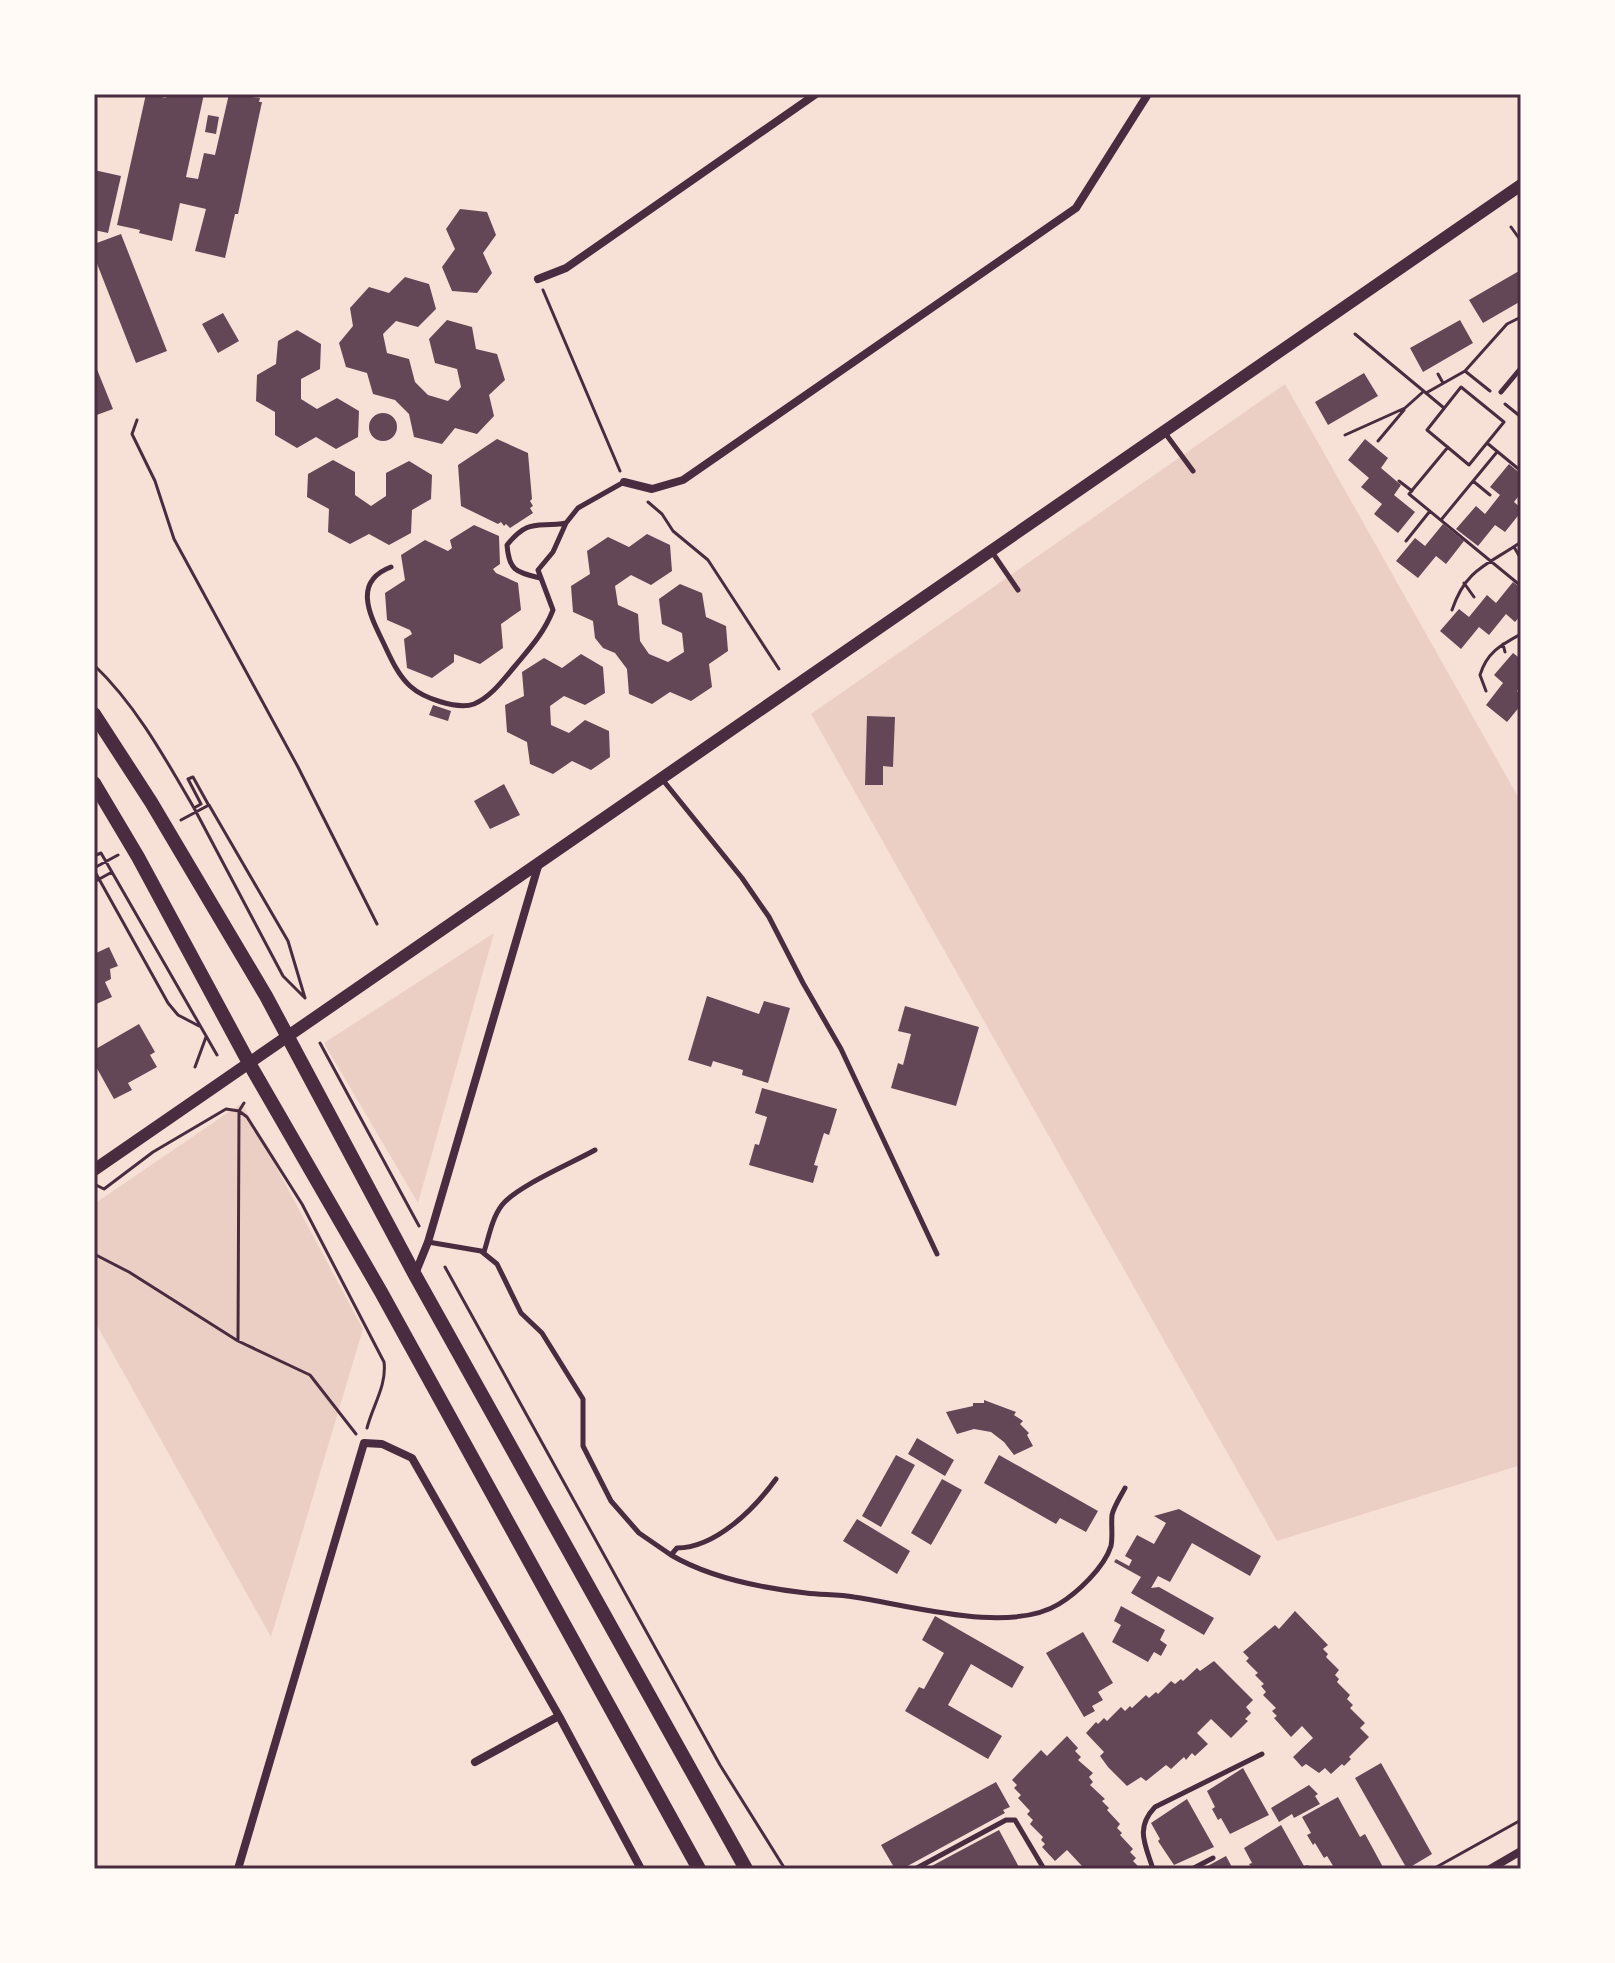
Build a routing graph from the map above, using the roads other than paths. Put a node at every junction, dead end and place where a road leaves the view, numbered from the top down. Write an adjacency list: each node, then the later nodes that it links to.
1 (816, 94): 4 (street)
2 (1148, 94): 9 (street)
3 (1521, 185): 7 (street)
4 (538, 279)
5 (1521, 368): 6 (lane)
6 (1501, 392)
7 (1164, 432): 8 (lane); 11 (street)
8 (1193, 471)
9 (624, 482): 10 (lane)
10 (566, 523): 13 (lane); 13 (lane)
11 (991, 551): 14 (lane); 16 (street)
12 (391, 567): 13 (lane)
13 (540, 578)
14 (1018, 590)
15 (94, 714): 19 (main road)
16 (662, 778): 18 (street); 25 (lane)
17 (94, 783): 20 (main road)
18 (539, 863): 19 (street); 23 (street)
19 (287, 1035): 20 (street); 26 (main road)
20 (249, 1063): 22 (street); 37 (main road)
21 (595, 1150): 24 (lane)
22 (94, 1170)
23 (428, 1242): 24 (lane); 26 (street)
24 (484, 1252): 29 (lane)
25 (937, 1254)
26 (415, 1275): 38 (main road)
27 (776, 1479): 29 (lane)
28 (1125, 1488): 29 (lane)
29 (671, 1555)
30 (559, 1716): 32 (street); 35 (street); 36 (street)
31 (1262, 1754): 41 (lane)
32 (475, 1762)
33 (1521, 1851): 43 (street)
34 (1213, 1858): 42 (lane)
35 (238, 1869)
36 (641, 1869)
37 (699, 1869)
38 (746, 1869)
39 (915, 1869): 40 (lane)
40 (1044, 1869)
41 (1153, 1869)
42 (1192, 1869)
43 (1490, 1869)

